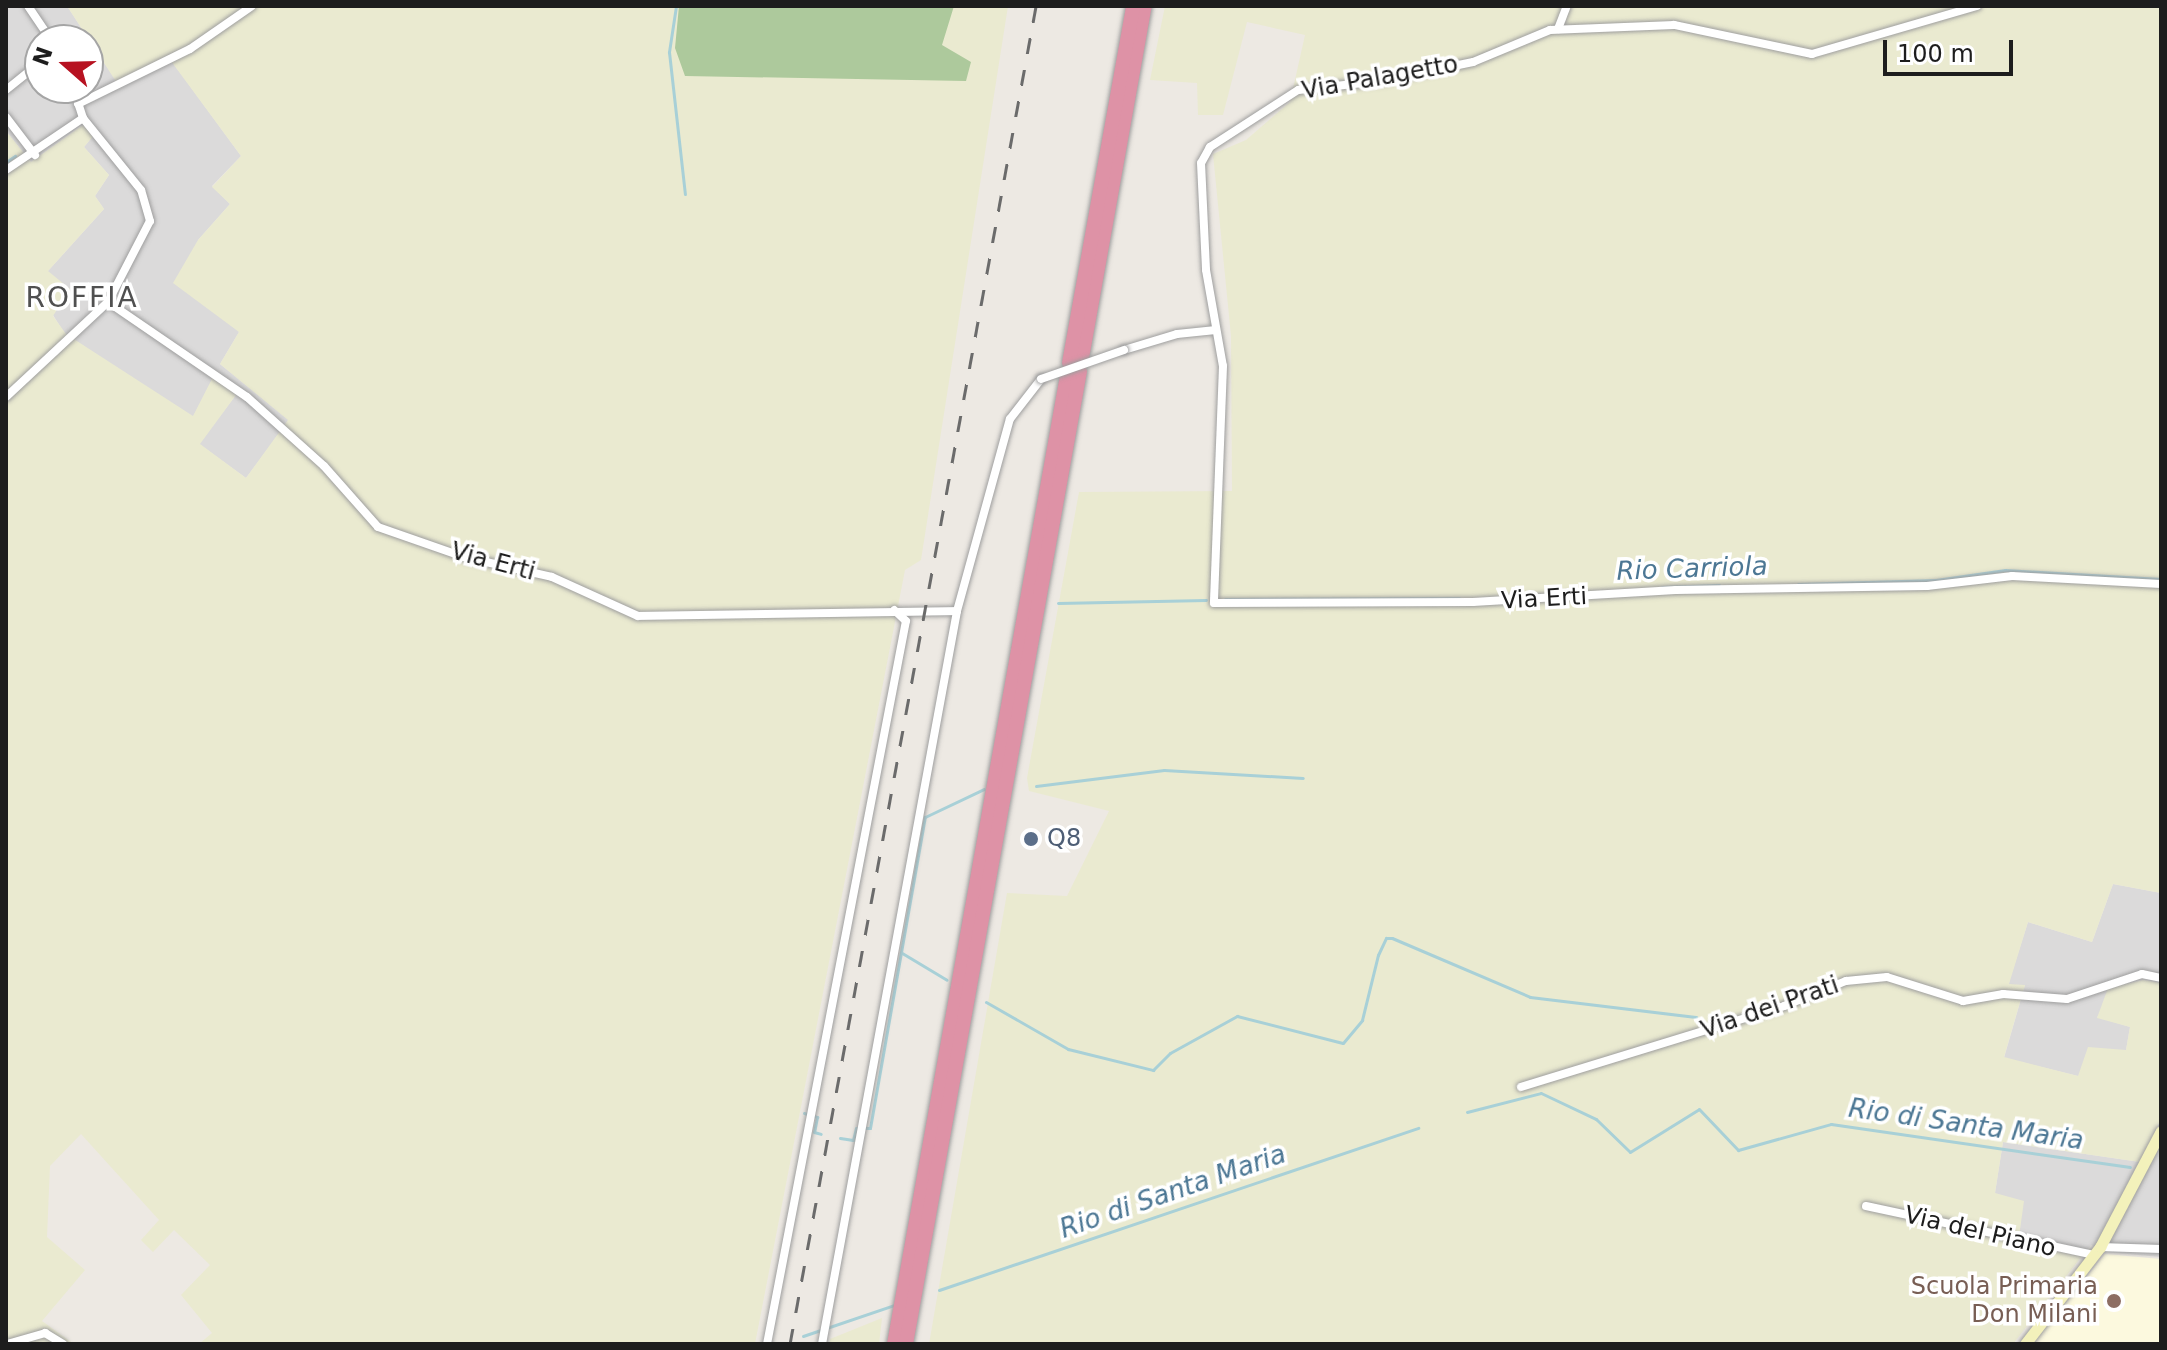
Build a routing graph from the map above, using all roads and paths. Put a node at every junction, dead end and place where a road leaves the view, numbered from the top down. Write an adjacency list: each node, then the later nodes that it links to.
1 (28, 6): 7 (street)
2 (252, 6): 11 (street)
3 (1133, 6): 19 (highway)
4 (1145, 6): 19 (highway)
5 (1567, 6): 8 (street)
6 (1977, 6): 8 (street, Via Palagetto)
7 (40, 24)
8 (1558, 29): 18 (street, Via Palagetto)
9 (24, 76): 10 (street)
10 (6, 90)
11 (104, 91)
12 (78, 104): 14 (street)
13 (6, 117): 15 (street)
14 (83, 118): 15 (street); 17 (street)
15 (35, 155): 16 (street)
16 (6, 170)
17 (108, 302): 20 (street); 23 (street, Via Erti)
18 (1216, 330): 22 (street, Via Palagetto); 24 (street, bridge)
19 (1074, 367): 35 (highway); 36 (highway)
20 (6, 397)
21 (2161, 584): 22 (street, Via Erti)
22 (1214, 603)
23 (894, 610): 24 (street, Via Erti); 33 (street)
24 (957, 611): 34 (street)
25 (2161, 978): 26 (street, Via dei Prati)
26 (1521, 1087)
27 (2161, 1131): 30 (main road)
28 (1866, 1206): 30 (street, Via del Piano)
29 (2161, 1249): 30 (street, Via del Piano)
30 (2097, 1251): 37 (main road)
31 (7, 1344): 32 (street)
32 (63, 1344)
33 (767, 1344)
34 (822, 1344)
35 (894, 1344)
36 (906, 1344)
37 (2025, 1344)

